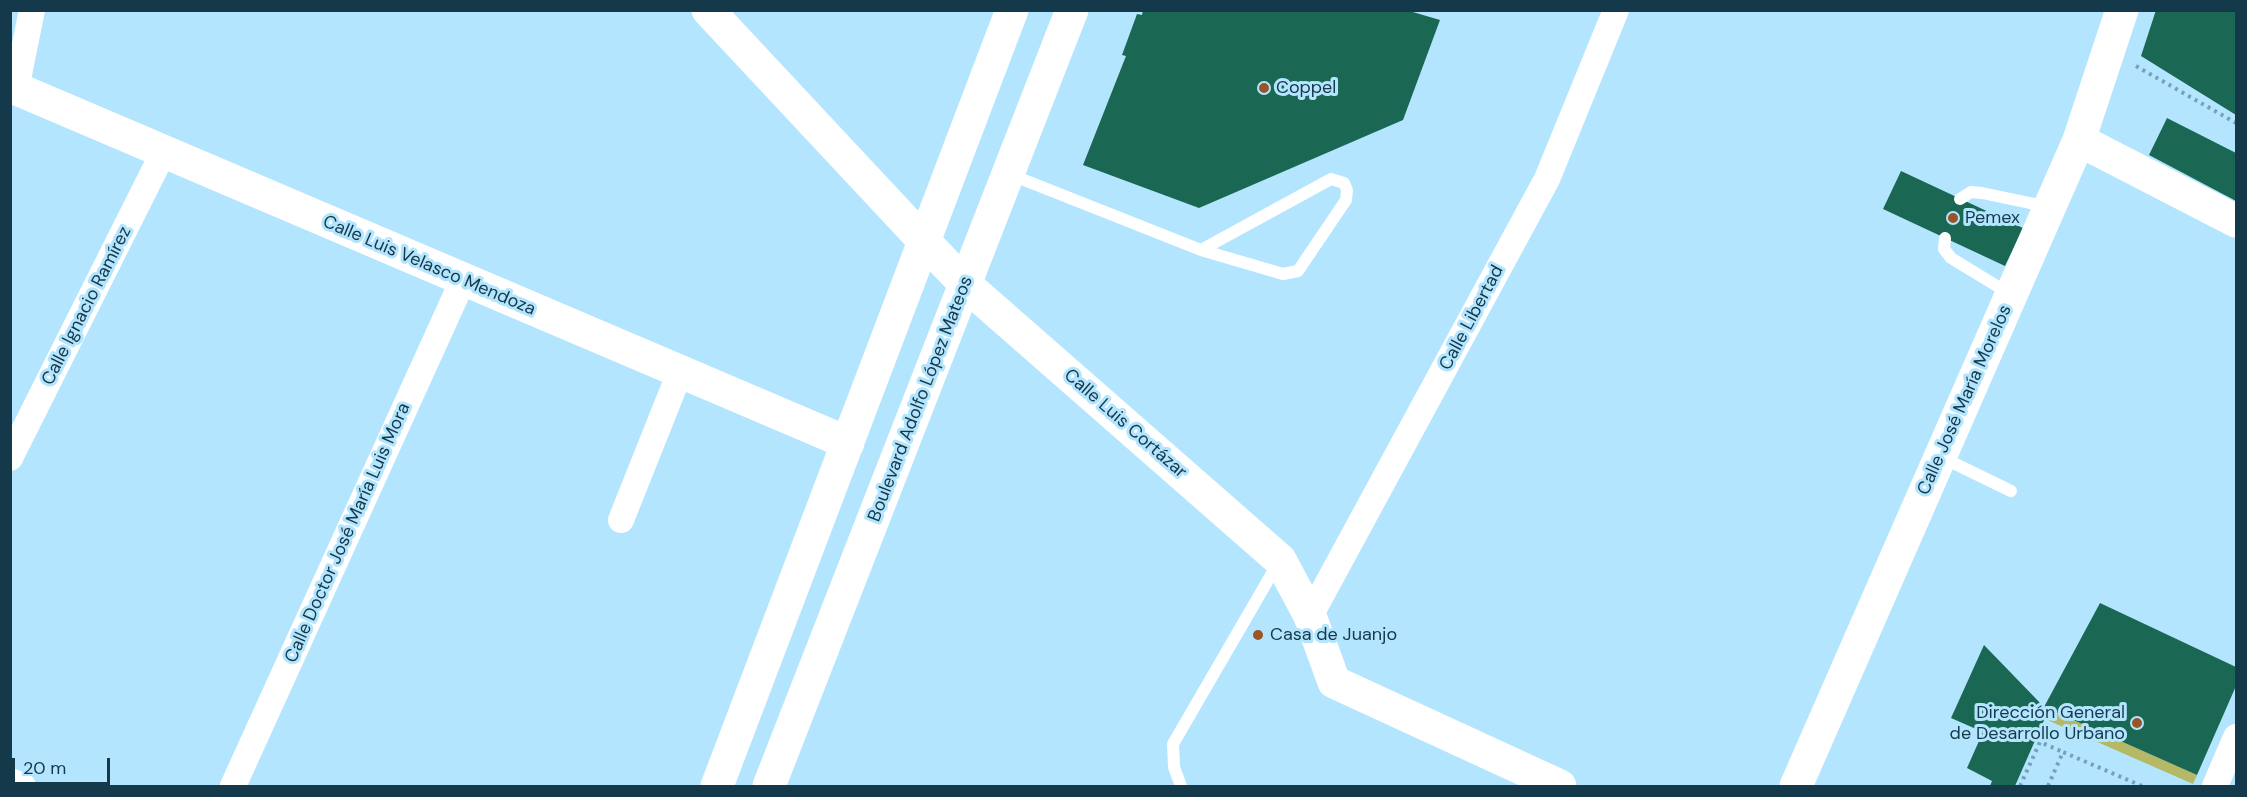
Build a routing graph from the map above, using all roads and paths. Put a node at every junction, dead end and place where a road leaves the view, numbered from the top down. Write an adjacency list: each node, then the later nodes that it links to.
1 (32, 10): 8 (street)
2 (708, 10): 17 (main road, Calle Luis Cortázar)
3 (1012, 10): 17 (main road)
4 (1072, 10): 12 (main road, Boulevard Adolfo López Mateos)
5 (1616, 10): 29 (street, Calle Libertad)
6 (2122, 10): 7 (main road, Calle José María Morelos)
7 (2109, 52): 9 (path); 10 (main road, Calle José María Morelos)
8 (13, 87): 11 (main road, Calle Luis Velasco Mendoza)
9 (2236, 123)
10 (2079, 140): 14 (main road, Calle José María Morelos); 15 (main road)
11 (163, 153): 19 (main road, Calle Luis Velasco Mendoza); 25 (street, Calle Ignacio Ramírez)
12 (1009, 174): 18 (lane); 20 (main road, Boulevard Adolfo López Mateos)
13 (1960, 199): 14 (lane)
14 (2050, 207): 21 (main road, Calle José María Morelos)
15 (2236, 220)
16 (1945, 238): 21 (lane)
17 (923, 240): 20 (main road, Calle Luis Cortázar); 23 (main road)
18 (1201, 250): 18 (lane)
19 (463, 280): 22 (main road, Calle Luis Velasco Mendoza); 34 (street, Calle Doctor José María Luis Mora)
20 (966, 285): 28 (main road, Calle Luis Cortázar); 36 (main road, Boulevard Adolfo López Mateos)
21 (2011, 295): 24 (main road, Calle José María Morelos)
22 (680, 372): 23 (main road, Calle Luis Velasco Mendoza); 27 (street)
23 (848, 443): 35 (main road)
24 (1940, 456): 26 (lane); 39 (main road, Calle José María Morelos)
25 (10, 458)
26 (2011, 491)
27 (621, 520)
28 (1280, 560): 29 (main road, Calle Luis Cortázar); 37 (lane)
29 (1310, 616): 38 (main road, Calle Luis Cortázar)
30 (2236, 737): 43 (street)
31 (2063, 752): 40 (path); 41 (path); 42 (path)
32 (10, 781): 33 (street)
33 (23, 786)
34 (233, 786)
35 (717, 786)
36 (769, 786)
37 (1181, 786)
38 (1560, 786)
39 (1796, 786)
40 (2020, 786)
41 (2048, 786)
42 (2142, 786)
43 (2215, 786)

